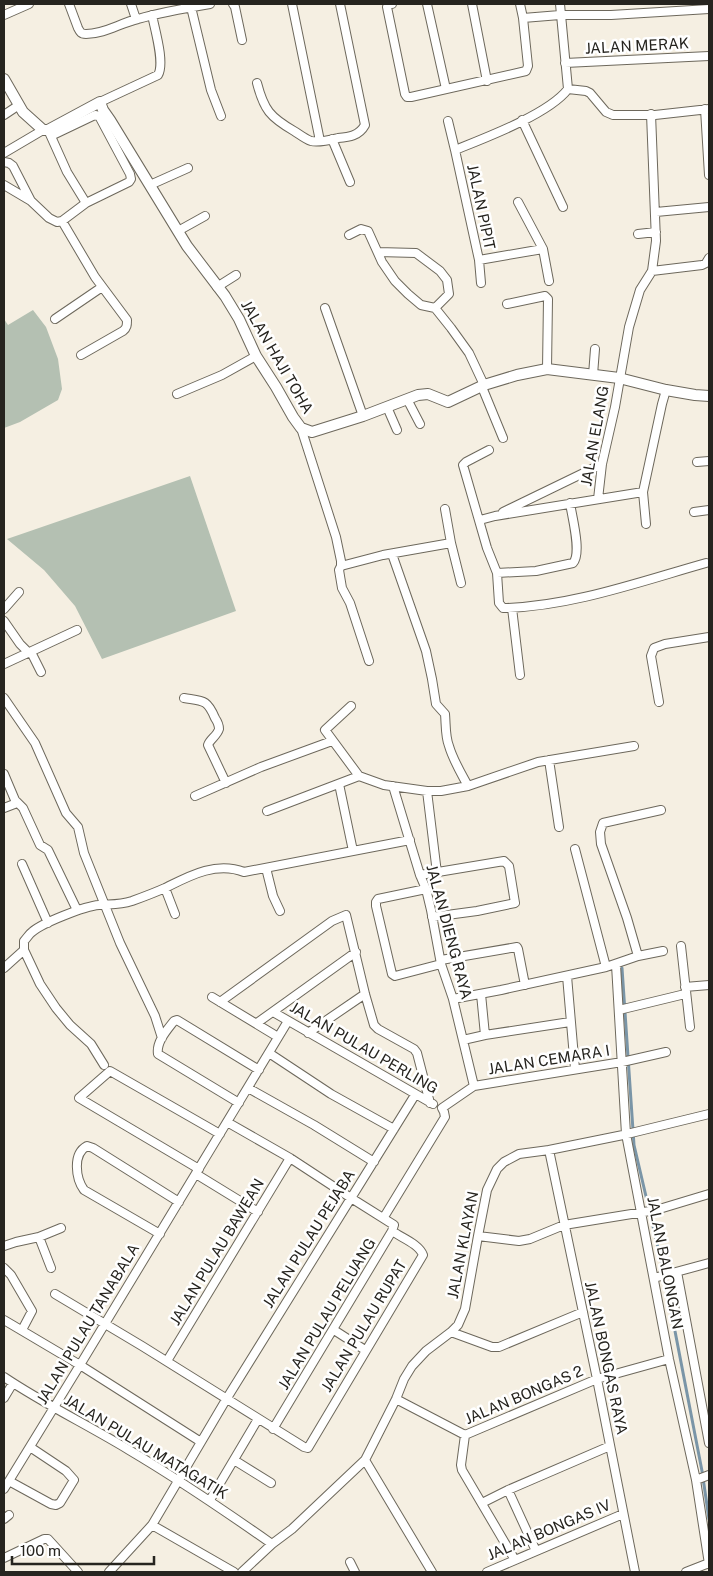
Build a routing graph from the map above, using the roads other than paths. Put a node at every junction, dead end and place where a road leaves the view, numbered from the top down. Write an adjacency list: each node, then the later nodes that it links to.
1 (29, 4): 16 (street)
2 (69, 4): 20 (street)
3 (131, 4): 20 (street)
4 (210, 4): 13 (street)
5 (233, 4): 21 (street)
6 (292, 4): 39 (street)
7 (340, 4): 38 (street)
8 (392, 4): 27 (street)
9 (427, 4): 27 (street)
10 (472, 4): 25 (street)
11 (520, 4): 19 (street)
12 (560, 4): 17 (street)
13 (199, 5): 14 (street)
14 (190, 7): 18 (street); 34 (street)
15 (709, 9): 17 (street)
16 (4, 15)
17 (560, 15): 19 (street); 23 (street)
18 (152, 16): 20 (street); 29 (street)
19 (523, 18): 25 (street)
20 (136, 19)
21 (242, 40)
22 (709, 56): 23 (street, JALAN MERAK)
23 (565, 63): 28 (street)
24 (4, 79): 30 (street)
25 (487, 81): 27 (street)
26 (258, 84): 39 (street)
27 (446, 89)
28 (568, 89): 32 (street); 35 (street, JALAN PIPIT)
29 (100, 102): 37 (street); 47 (street, JALAN HAJI TOHA)
30 (19, 105): 33 (street); 37 (street)
31 (707, 109): 32 (street); 44 (street)
32 (651, 114): 53 (street)
33 (4, 115)
34 (221, 116)
35 (522, 120): 40 (street, JALAN PIPIT); 51 (street)
36 (448, 121): 40 (street)
37 (48, 132): 41 (street); 50 (street); 50 (street)
38 (332, 139): 39 (street); 45 (street)
39 (320, 141)
40 (455, 150): 63 (street, JALAN PIPIT)
41 (4, 153)
42 (4, 162): 48 (street)
43 (188, 168): 47 (street)
44 (709, 175)
45 (350, 182)
46 (4, 185): 48 (street)
47 (150, 185): 56 (street, JALAN HAJI TOHA)
48 (32, 201): 55 (street)
49 (518, 202): 60 (street)
50 (86, 203): 55 (street)
51 (563, 207)
52 (709, 207): 53 (street)
53 (656, 212): 57 (street)
54 (205, 216): 56 (street)
55 (62, 220): 68 (street)
56 (178, 231): 69 (street, JALAN HAJI TOHA)
57 (656, 232): 58 (street); 64 (street)
58 (638, 234)
59 (349, 235): 61 (street)
60 (543, 249): 63 (street); 66 (street)
61 (378, 252): 72 (street); 72 (street)
62 (709, 258): 64 (street)
63 (479, 260): 67 (street, JALAN PIPIT)
64 (652, 271): 79 (street, JALAN ELANG)
65 (236, 275): 69 (street)
66 (549, 281)
67 (481, 282)
68 (102, 287): 73 (street); 75 (street)
69 (217, 287): 76 (street, JALAN HAJI TOHA)
70 (508, 304): 77 (street)
71 (325, 308): 86 (street)
72 (435, 308): 80 (street)
73 (55, 319)
74 (595, 349): 78 (street)
75 (81, 355)
76 (256, 356): 82 (street); 88 (street, JALAN HAJI TOHA)
77 (547, 369): 78 (street, JALAN HAJI TOHA); 80 (street, JALAN HAJI TOHA)
78 (594, 375): 79 (street, JALAN HAJI TOHA)
79 (619, 378): 81 (street, JALAN HAJI TOHA); 94 (street, JALAN ELANG)
80 (483, 386): 84 (street, JALAN HAJI TOHA); 90 (street)
81 (666, 390): 83 (street, JALAN HAJI TOHA); 95 (street)
82 (177, 394)
83 (709, 396)
84 (407, 399): 85 (street, JALAN HAJI TOHA); 87 (street)
85 (387, 407): 86 (street, JALAN HAJI TOHA); 89 (street)
86 (363, 416): 88 (street, JALAN HAJI TOHA)
87 (420, 424)
88 (301, 428): 107 (street)
89 (397, 430)
90 (503, 438)
91 (488, 450): 102 (street)
92 (709, 461): 93 (street)
93 (697, 462)
94 (602, 464): 96 (street, JALAN ELANG); 101 (street)
95 (643, 492): 96 (street); 103 (street)
96 (598, 498): 97 (street)
97 (570, 504): 101 (street); 108 (street)
98 (445, 509): 104 (street)
99 (709, 510): 100 (street)
100 (694, 512)
101 (495, 516): 102 (street)
102 (480, 520): 108 (street)
103 (646, 524)
104 (451, 543): 105 (street); 109 (street)
105 (392, 554): 107 (street); 133 (street)
106 (706, 563): 111 (street)
107 (341, 566): 117 (street)
108 (497, 572): 111 (street)
109 (461, 583)
110 (19, 592): 112 (street)
111 (512, 608): 120 (street)
112 (4, 609)
113 (4, 621): 116 (street)
114 (77, 630): 116 (street)
115 (709, 637): 123 (street)
116 (30, 652): 118 (street); 119 (street)
117 (369, 661)
118 (4, 664)
119 (41, 672)
120 (520, 674)
121 (4, 698): 150 (street)
122 (184, 698): 130 (street)
123 (659, 702)
124 (352, 706): 125 (street)
125 (332, 741): 129 (street); 130 (street)
126 (634, 746): 127 (street)
127 (549, 760): 133 (street); 140 (street)
128 (4, 774): 136 (street)
129 (359, 776): 131 (street); 132 (street)
130 (226, 783): 135 (street)
131 (339, 784): 139 (street); 143 (street)
132 (392, 786): 134 (street); 141 (street, JALAN DIENG RAYA)
133 (468, 786): 134 (street)
134 (427, 791): 146 (street)
135 (195, 796)
136 (17, 803): 137 (street); 151 (street)
137 (4, 808)
138 (661, 810): 160 (street)
139 (267, 811)
140 (559, 827)
141 (410, 840): 143 (street); 147 (street, JALAN DIENG RAYA)
142 (575, 849): 163 (street)
143 (354, 851): 145 (street)
144 (22, 864): 155 (street)
145 (266, 868): 148 (street); 152 (street)
146 (437, 872): 147 (street); 154 (street)
147 (420, 875): 149 (street, JALAN DIENG RAYA)
148 (165, 888): 150 (street); 153 (street)
149 (426, 889): 154 (street, JALAN DIENG RAYA); 161 (street)
150 (106, 906): 151 (street); 183 (street)
151 (77, 910): 155 (street)
152 (280, 911)
153 (175, 914)
154 (432, 917): 161 (street, JALAN DIENG RAYA)
155 (48, 923): 157 (street)
156 (680, 946): 168 (street)
157 (24, 950): 164 (street); 188 (street)
158 (663, 951): 160 (street)
159 (356, 952): 169 (street); 173 (street); 175 (street)
160 (638, 956): 162 (street)
161 (441, 962): 166 (street); 172 (street, JALAN DIENG RAYA)
162 (616, 965): 163 (street); 174 (street, JALAN BALONGAN)
163 (606, 967): 165 (street)
164 (4, 968)
165 (567, 976): 166 (street); 177 (street)
166 (525, 985): 170 (street)
167 (709, 985): 168 (street)
168 (685, 990): 174 (street); 179 (street)
169 (365, 994): 180 (street); 195 (street)
170 (481, 994): 172 (street); 181 (street)
171 (212, 998): 173 (street)
172 (453, 999): 184 (street, JALAN DIENG RAYA)
173 (220, 1002): 178 (street)
174 (623, 1009): 187 (street, JALAN BALONGAN)
175 (273, 1012): 176 (street, JALAN PULAU PERLING); 178 (street)
176 (288, 1021): 180 (street, JALAN PULAU PERLING); 182 (street, JALAN PULAU TANABALA)
177 (570, 1022): 181 (street); 189 (street)
178 (257, 1023): 182 (street)
179 (690, 1027)
180 (308, 1033): 193 (street, JALAN PULAU PERLING)
181 (486, 1035): 184 (street)
182 (278, 1037): 186 (street, JALAN PULAU TANABALA)
183 (162, 1038): 190 (street); 194 (street)
184 (463, 1040): 191 (street, JALAN DIENG RAYA)
185 (666, 1052): 187 (street, JALAN CEMARA I)
186 (269, 1053): 190 (street, JALAN PULAU TANABALA); 199 (street)
187 (626, 1061): 189 (street, JALAN CEMARA I); 200 (street, JALAN BALONGAN)
188 (107, 1068): 201 (street); 205 (street)
189 (575, 1069): 191 (street, JALAN CEMARA I)
190 (259, 1070): 192 (street, JALAN PULAU TANABALA)
191 (474, 1086): 196 (street, JALAN CEMARA I)
192 (248, 1088): 194 (street, JALAN PULAU TANABALA); 204 (street)
193 (415, 1095): 195 (street, JALAN PULAU PERLING); 199 (street, JALAN PULAU PEJABA)
194 (238, 1103): 198 (street, JALAN PULAU TANABALA)
195 (430, 1103): 196 (street, JALAN PULAU PERLING)
196 (442, 1108): 211 (street)
197 (709, 1114): 200 (street, JALAN KLAYAN)
198 (227, 1122): 201 (street, JALAN PULAU TANABALA); 203 (street)
199 (394, 1129): 204 (street, JALAN PULAU PEJABA)
200 (631, 1133): 202 (street, JALAN KLAYAN); 210 (street, JALAN BALONGAN)
201 (220, 1134): 205 (street, JALAN PULAU TANABALA)
202 (548, 1150): 212 (street, JALAN BONGAS RAYA); 216 (street, JALAN KLAYAN)
203 (290, 1158): 207 (street); 209 (street, JALAN PULAU BAWEAN)
204 (374, 1162): 207 (street, JALAN PULAU PEJABA)
205 (197, 1171): 208 (street, JALAN PULAU TANABALA); 209 (street)
206 (709, 1194): 210 (street)
207 (351, 1198): 211 (street); 239 (street, JALAN PULAU PEJABA)
208 (179, 1202): 215 (street, JALAN PULAU TANABALA); 215 (street)
209 (258, 1212): 233 (street, JALAN PULAU BAWEAN)
210 (644, 1212): 212 (street); 223 (street, JALAN BALONGAN)
211 (384, 1217): 214 (street, JALAN PULAU PELUANG)
212 (564, 1225): 216 (street); 225 (street, JALAN BONGAS RAYA)
213 (61, 1228): 217 (street)
214 (392, 1232): 229 (street, JALAN PULAU PELUANG); 231 (street, JALAN PULAU RUPAT)
215 (160, 1234): 227 (street, JALAN PULAU TANABALA)
216 (478, 1236): 230 (street, JALAN KLAYAN)
217 (39, 1237): 218 (street); 221 (street)
218 (4, 1245)
219 (709, 1263): 222 (street)
220 (4, 1268): 228 (street)
221 (51, 1268)
222 (675, 1272): 223 (street); 246 (street)
223 (658, 1277): 232 (street, JALAN BALONGAN)
224 (55, 1294): 227 (street)
225 (583, 1312): 230 (street); 236 (street, JALAN BONGAS RAYA)
226 (4, 1320): 228 (street)
227 (106, 1324): 233 (street); 234 (street, JALAN PULAU TANABALA)
228 (22, 1330): 234 (street)
229 (334, 1330): 231 (street); 243 (street, JALAN PULAU PELUANG)
230 (451, 1332): 240 (street, JALAN KLAYAN)
231 (366, 1350): 243 (street, JALAN PULAU RUPAT)
232 (669, 1359): 236 (street, JALAN BONGAS 2); 252 (street, JALAN BALONGAN)
233 (167, 1361): 239 (street)
234 (80, 1365): 241 (street, JALAN PULAU TANABALA); 245 (street)
235 (4, 1377): 237 (street, JALAN PULAU MATAGATIK)
236 (597, 1379): 244 (street, JALAN BONGAS 2); 247 (street, JALAN BONGAS RAYA)
237 (12, 1383): 238 (street); 241 (street, JALAN PULAU MATAGATIK)
238 (4, 1398)
239 (227, 1398): 242 (street); 245 (street, JALAN PULAU PEJABA)
240 (396, 1399): 244 (street, JALAN BONGAS 2); 250 (street, JALAN KLAYAN)
241 (54, 1407): 248 (street, JALAN PULAU TANABALA); 253 (street, JALAN PULAU MATAGATIK)
242 (258, 1419): 243 (street); 249 (street)
243 (274, 1429)
244 (465, 1435): 259 (street)
245 (201, 1442): 253 (street, JALAN PULAU PEJABA)
246 (709, 1443)
247 (610, 1446): 257 (street); 260 (street, JALAN BONGAS RAYA)
248 (30, 1447): 254 (street, JALAN PULAU TANABALA); 254 (street)
249 (234, 1460): 255 (street); 258 (street)
250 (365, 1460): 262 (street, JALAN KLAYAN); 274 (street)
251 (709, 1475): 252 (street)
252 (698, 1479): 267 (street, JALAN BALONGAN)
253 (178, 1480): 258 (street, JALAN PULAU MATAGATIK); 261 (street, JALAN PULAU PEJABA)
254 (9, 1481): 256 (street, JALAN PULAU TANABALA)
255 (271, 1483)
256 (4, 1489)
257 (508, 1490): 259 (street); 263 (street)
258 (210, 1500): 262 (street, JALAN PULAU MATAGATIK)
259 (482, 1504): 265 (street)
260 (623, 1514): 263 (street, JALAN BONGAS IV); 276 (street, JALAN BONGAS RAYA)
261 (152, 1525): 270 (street, JALAN PULAU PEJABA); 271 (street)
262 (272, 1544): 272 (street, JALAN KLAYAN)
263 (536, 1551): 265 (street, JALAN BONGAS IV)
264 (4, 1558): 268 (street)
265 (515, 1560): 275 (street, JALAN BONGAS IV)
266 (350, 1562): 273 (street)
267 (709, 1564): 277 (street)
268 (76, 1570): 269 (street)
269 (66, 1572)
270 (109, 1572)
271 (234, 1572)
272 (242, 1572)
273 (355, 1572)
274 (432, 1572)
275 (487, 1572)
276 (635, 1572)
277 (686, 1572)

